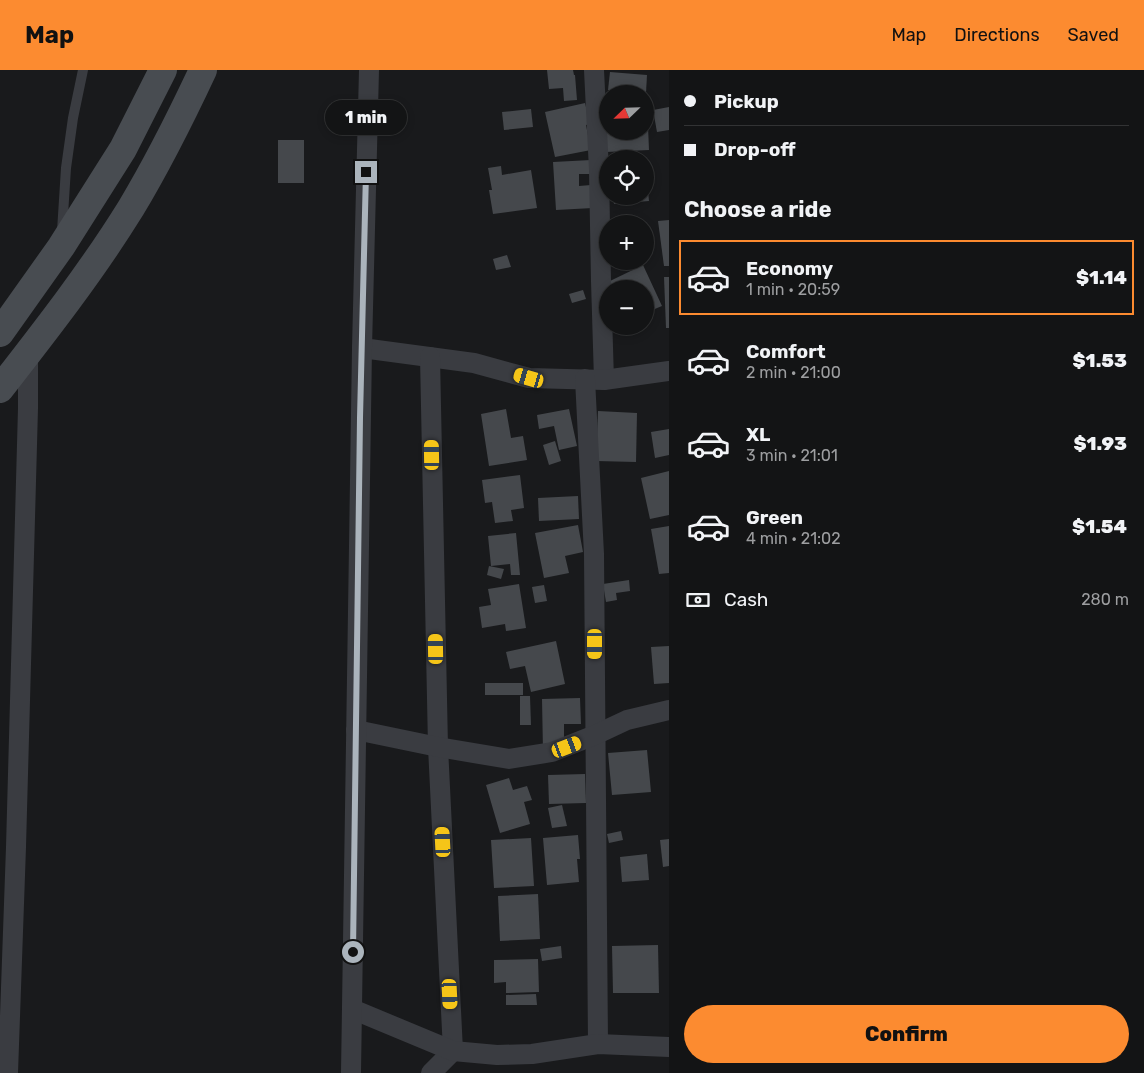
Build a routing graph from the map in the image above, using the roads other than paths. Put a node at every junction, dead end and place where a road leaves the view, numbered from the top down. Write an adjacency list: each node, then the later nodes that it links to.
1 (83, 70): 6 (lane)
2 (162, 70): 6 (main road)
3 (203, 70): 9 (main road)
4 (369, 70): 8 (street)
5 (594, 70): 13 (street)
6 (61, 247): 7 (main road)
7 (0, 333)
8 (362, 348): 10 (street); 16 (street)
9 (28, 352): 14 (main road); 23 (street)
10 (430, 357): 12 (street); 18 (street)
11 (669, 372): 13 (street)
12 (584, 379): 13 (street); 17 (street)
13 (604, 380)
14 (0, 389)
15 (669, 710): 17 (street)
16 (356, 730): 18 (street); 19 (street)
17 (596, 735): 18 (street); 20 (street)
18 (438, 747): 22 (street)
19 (352, 1009): 22 (street); 24 (street)
20 (598, 1044): 21 (street); 22 (street)
21 (669, 1047)
22 (453, 1051): 25 (street)
23 (8, 1073)
24 (351, 1073)
25 (431, 1073)

